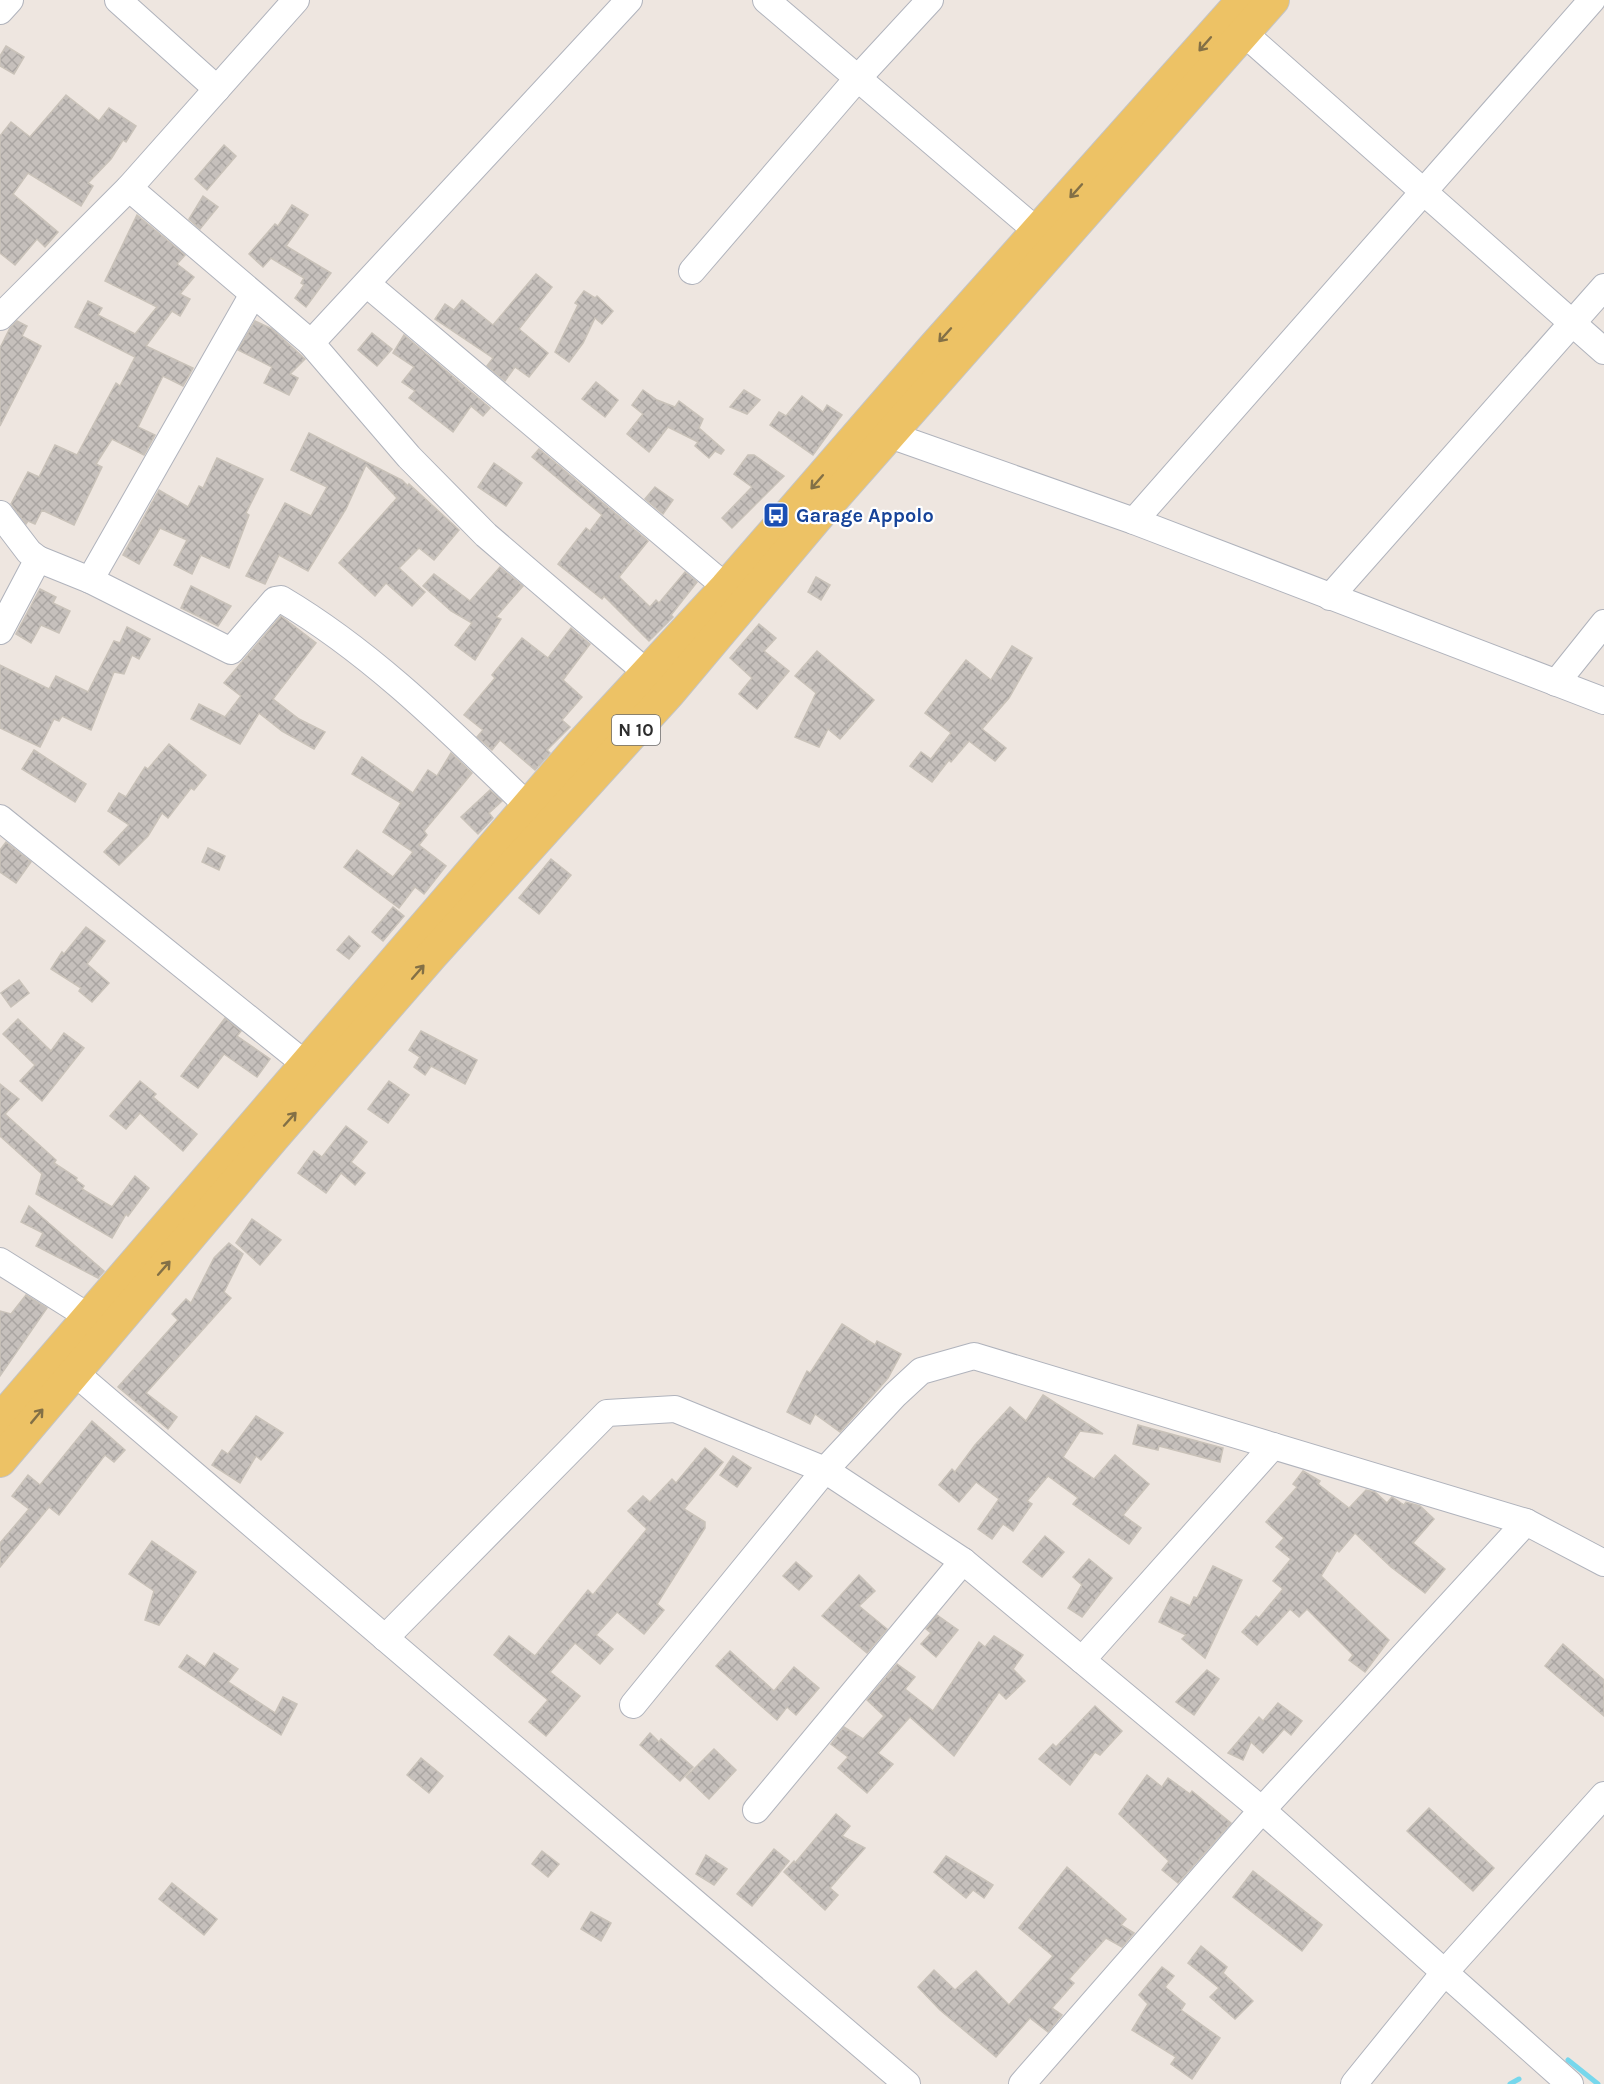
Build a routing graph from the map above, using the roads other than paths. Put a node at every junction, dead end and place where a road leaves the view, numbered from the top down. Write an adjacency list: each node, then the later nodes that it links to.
1 (10, 0): 9 (street)
2 (118, 0): 12 (street)
3 (296, 0): 12 (street)
4 (629, 0): 17 (street)
5 (766, 0): 11 (street)
6 (930, 0): 11 (street)
7 (1272, 0): 10 (main road, N 10)
8 (1592, 0): 14 (street)
9 (0, 11)
10 (1238, 17): 14 (street); 15 (main road, N 10)
11 (857, 79): 15 (street); 16 (street)
12 (217, 89): 13 (street)
13 (129, 188): 19 (street); 20 (street)
14 (1423, 193): 21 (street); 26 (street)
15 (1047, 240): 24 (main road, N 10)
16 (692, 271)
17 (367, 284): 22 (street); 29 (street)
18 (1604, 286): 21 (street)
19 (252, 296): 22 (street); 28 (street)
20 (0, 317)
21 (1572, 323): 23 (street); 30 (street)
22 (310, 344): 33 (street)
23 (1604, 351)
24 (880, 428): 26 (street); 29 (main road, N 10, one-way to 29); 33 (main road, N 10)
25 (0, 514): 27 (street)
26 (1134, 521): 30 (street)
27 (38, 559): 28 (street); 32 (street)
28 (90, 580): 36 (street)
29 (726, 587): 33 (main road, N 10)
30 (1330, 597): 34 (street)
31 (1604, 623): 34 (street)
32 (0, 631)
33 (658, 683): 36 (main road, N 10); 38 (main road, N 10, one-way to 33)
34 (1556, 683): 35 (street)
35 (1604, 701)
36 (528, 806): 38 (main road, N 10)
37 (0, 818): 38 (street)
38 (315, 1071): 40 (main road, N 10); 41 (main road, N 10, one-way to 38)
39 (0, 1261): 40 (street)
40 (89, 1317): 41 (main road, N 10)
41 (64, 1364): 42 (main road, N 10); 44 (main road, N 10, one-way to 41); 49 (street)
42 (0, 1420)
43 (1273, 1446): 45 (street); 46 (street); 50 (street)
44 (0, 1461)
45 (825, 1470): 47 (street); 49 (street); 51 (street)
46 (1526, 1522): 48 (street); 54 (street)
47 (963, 1561): 50 (street); 53 (street)
48 (1604, 1563)
49 (385, 1638): 56 (street)
50 (1082, 1659): 54 (street)
51 (633, 1705)
52 (1604, 1795): 55 (street)
53 (756, 1810)
54 (1262, 1810): 55 (street); 57 (street)
55 (1444, 1973): 58 (street); 59 (street)
56 (907, 2084)
57 (1022, 2084)
58 (1354, 2084)
59 (1570, 2084)

